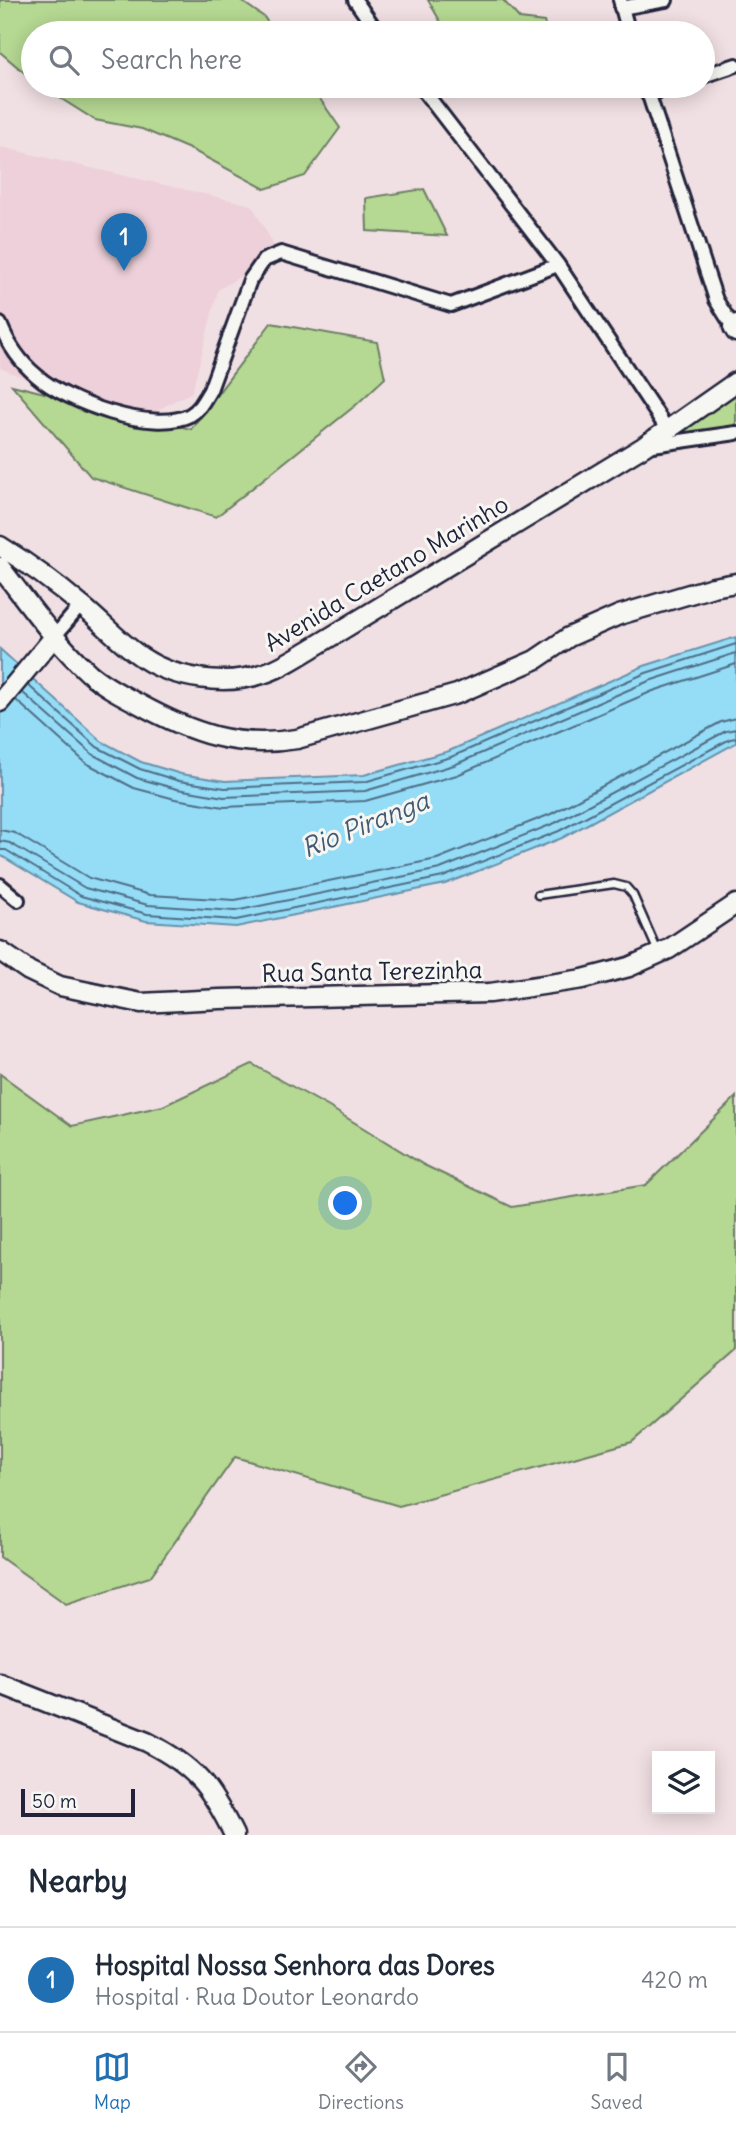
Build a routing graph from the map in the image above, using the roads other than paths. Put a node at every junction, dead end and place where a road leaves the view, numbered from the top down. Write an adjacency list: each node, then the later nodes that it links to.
1 (355, 0): 4 (street)
2 (666, 0): 3 (street)
3 (620, 4): 5 (street)
4 (369, 21)
5 (625, 21)
6 (736, 65): 7 (street)
7 (715, 72)
8 (429, 98): 10 (street)
9 (650, 98): 12 (street)
10 (558, 265): 11 (street); 14 (street)
11 (0, 324)
12 (735, 328)
13 (736, 382): 14 (street)
14 (667, 429): 16 (street)
15 (736, 433): 16 (street, Avenida Caetano Marinho)
16 (643, 447): 20 (street, Avenida Caetano Marinho)
17 (0, 546): 20 (street, Avenida Caetano Marinho)
18 (0, 567): 21 (street)
19 (736, 583): 21 (street)
20 (81, 605): 21 (street)
21 (54, 637): 22 (street)
22 (0, 702)
23 (0, 885): 25 (street)
24 (538, 895): 28 (lane)
25 (18, 900)
26 (736, 904): 28 (street, Rua Santa Terezinha)
27 (0, 951): 28 (street, Rua Santa Terezinha)
28 (659, 953)
29 (0, 1684): 30 (street)
30 (234, 1835)

